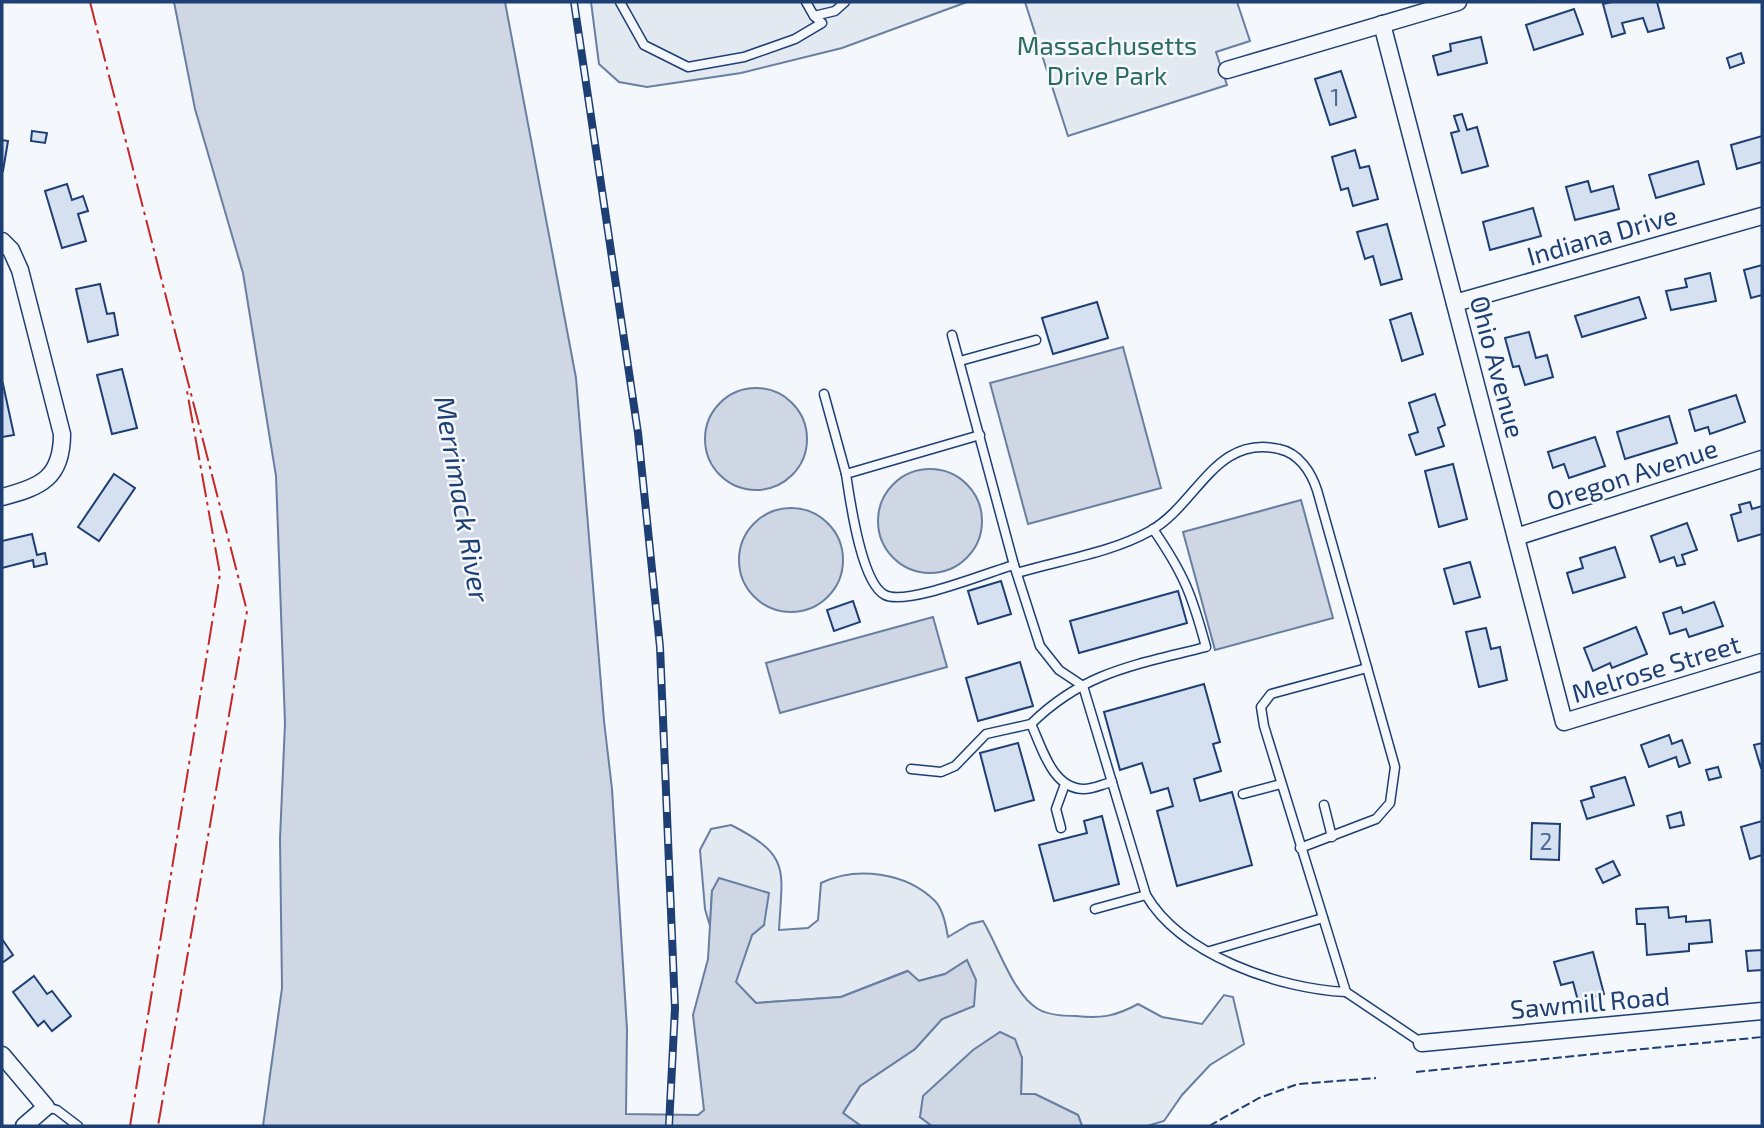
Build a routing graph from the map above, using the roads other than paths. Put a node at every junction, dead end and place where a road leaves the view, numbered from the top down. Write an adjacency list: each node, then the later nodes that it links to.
1 (620, 2): 5 (lane)
2 (806, 2): 5 (lane)
3 (845, 2): 5 (lane)
4 (1458, 2): 6 (street)
5 (814, 16)
6 (1382, 24): 7 (street); 10 (street, Ohio Avenue)
7 (1227, 70)
8 (1762, 216): 10 (street, Indiana Drive)
9 (2, 241): 18 (street)
10 (1455, 303): 20 (street, Ohio Avenue)
11 (952, 335): 13 (lane)
12 (1036, 340): 13 (lane)
13 (960, 361): 15 (lane)
14 (824, 394): 17 (lane)
15 (980, 435): 17 (lane); 21 (lane)
16 (1762, 459): 20 (street, Oregon Avenue)
17 (846, 474): 21 (lane)
18 (2, 497)
19 (1153, 529): 21 (lane); 23 (lane); 24 (lane)
20 (1516, 537): 25 (street, Ohio Avenue)
21 (1016, 569): 24 (lane)
22 (1762, 662): 25 (street, Melrose Street)
23 (1367, 668): 30 (lane); 34 (lane)
24 (1083, 686): 26 (lane); 28 (lane)
25 (1564, 722)
26 (1031, 723): 27 (lane); 29 (lane)
27 (911, 769)
28 (1112, 782): 29 (lane); 36 (lane)
29 (1065, 784): 33 (lane)
30 (1281, 784): 31 (lane); 35 (lane)
31 (1243, 794)
32 (1324, 805): 34 (lane)
33 (1061, 828)
34 (1332, 837): 35 (lane)
35 (1300, 848): 38 (lane)
36 (1146, 895): 37 (lane); 39 (lane)
37 (1096, 909)
38 (1322, 918): 39 (lane); 40 (lane)
39 (1210, 951): 40 (lane)
40 (1346, 992): 42 (lane)
41 (1762, 1011): 42 (street, Sawmill Road)
42 (1422, 1043)
43 (2, 1055): 44 (street)
44 (46, 1107): 45 (street); 46 (lane)
45 (24, 1126)
46 (78, 1126)

